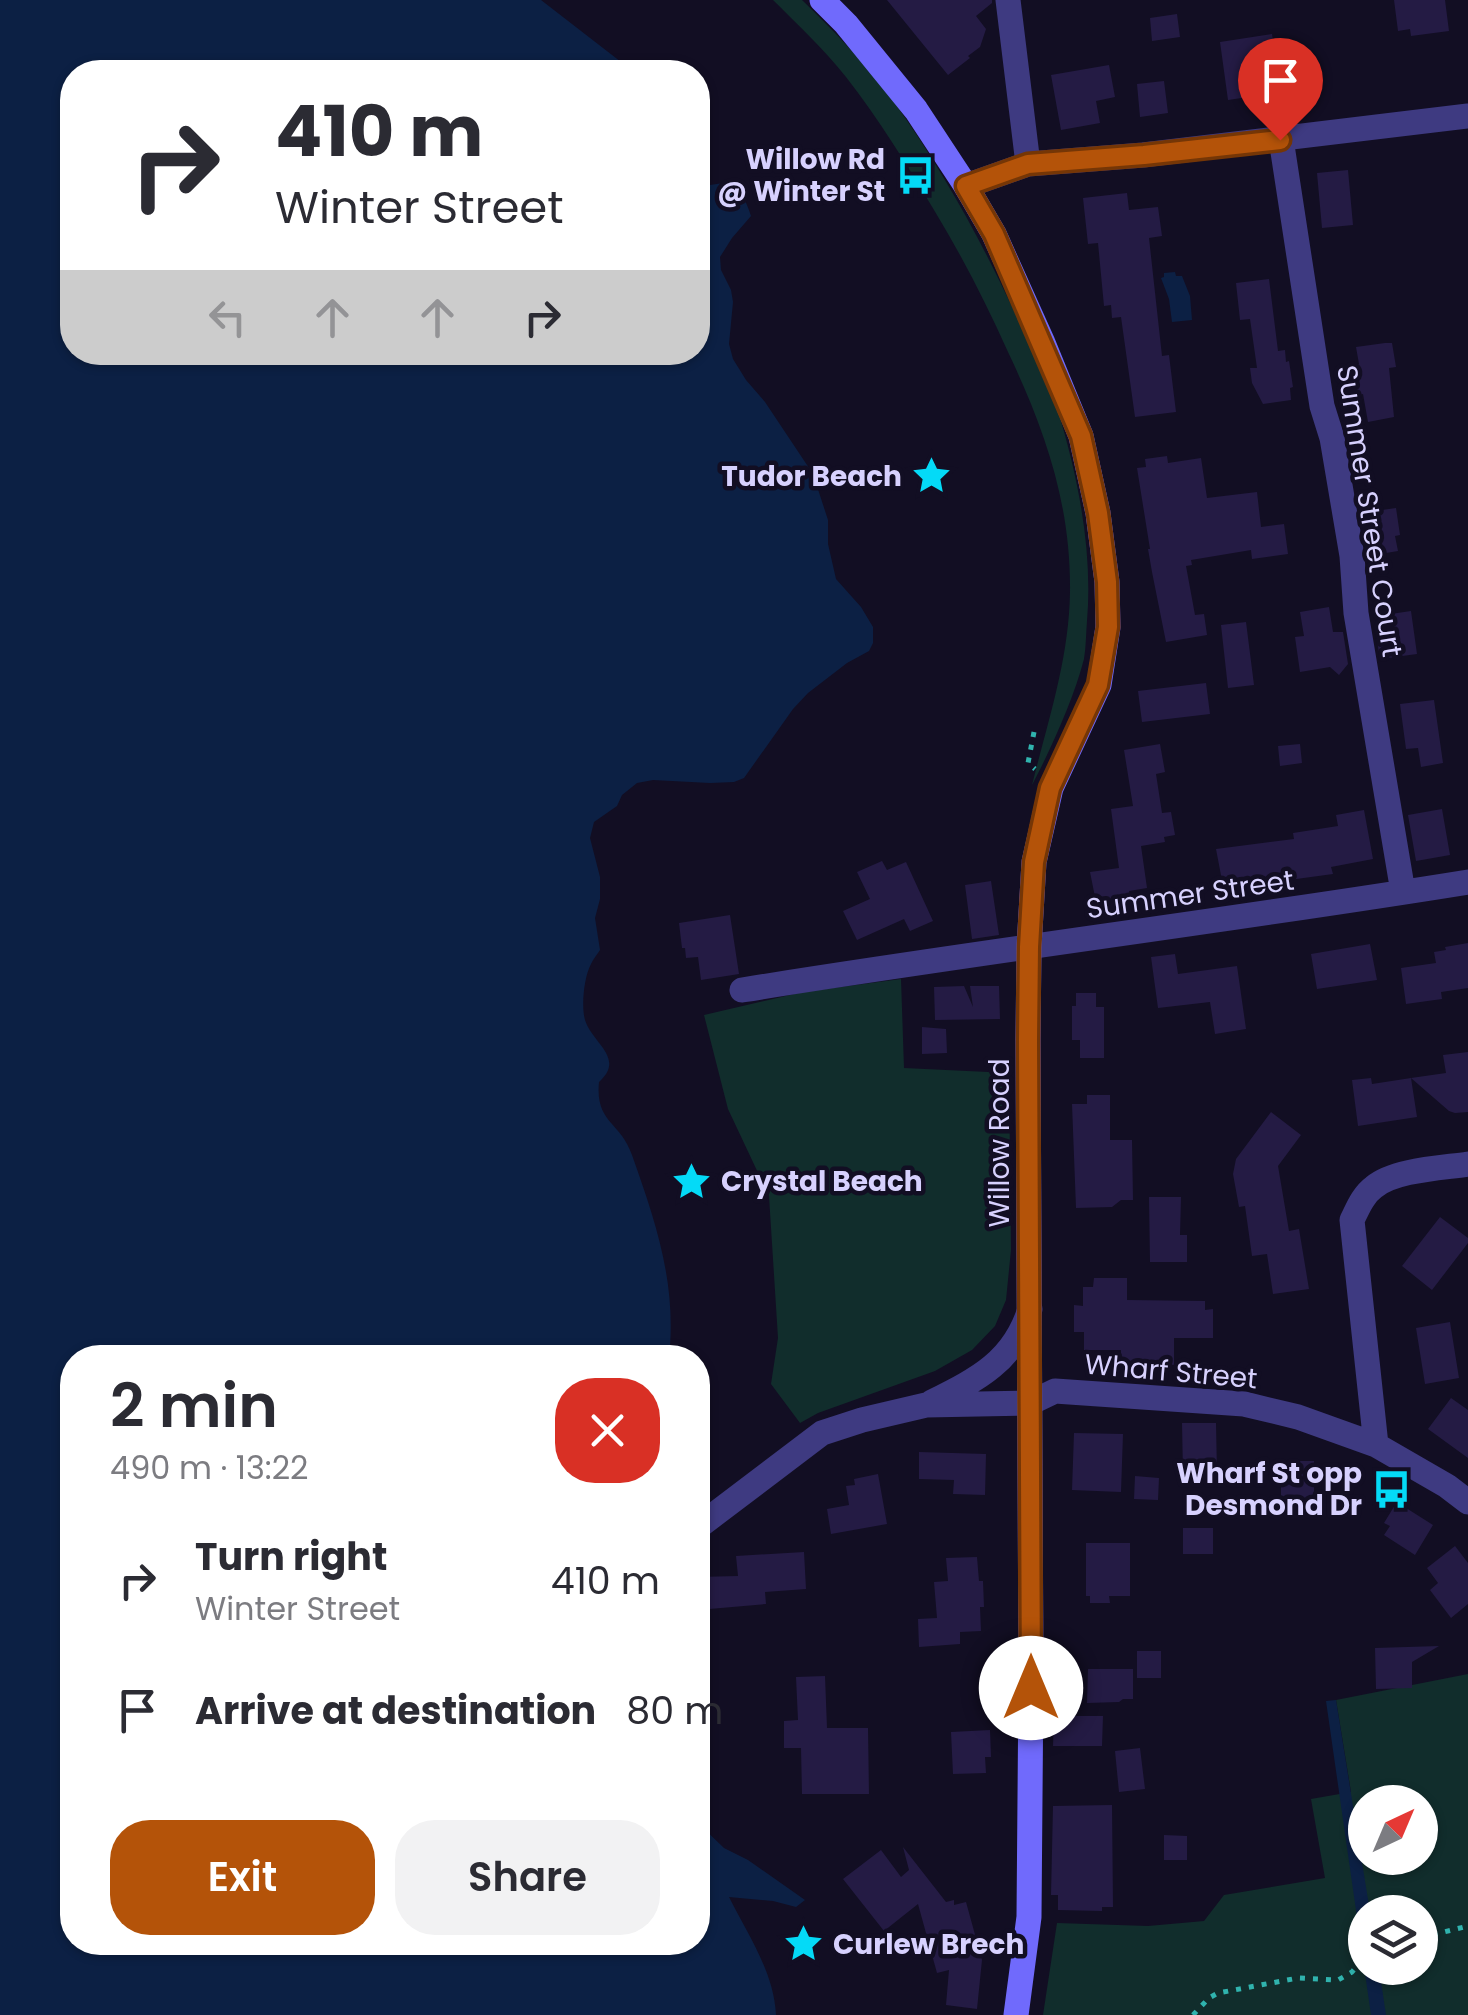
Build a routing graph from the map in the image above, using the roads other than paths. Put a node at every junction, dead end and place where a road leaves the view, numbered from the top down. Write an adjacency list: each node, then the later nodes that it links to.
1 (822, 0): 6 (main road, Willow Road)
2 (1008, 0): 5 (street)
3 (1468, 116): 4 (street)
4 (1280, 140): 5 (street); 8 (street, Summer Street Court)
5 (1028, 164): 6 (street)
6 (966, 186): 9 (main road, Willow Road)
7 (1468, 882): 8 (street, Summer Street)
8 (1403, 892): 9 (street, Summer Street)
9 (1029, 947): 10 (street, Summer Street); 12 (main road, Willow Road)
10 (742, 990)
11 (1468, 1164): 15 (street)
12 (1030, 1309): 13 (street); 14 (main road, Willow Road)
13 (926, 1404): 14 (street, Wharf Street); 17 (street)
14 (1030, 1404): 15 (street, Wharf Street); 18 (main road, Willow Road)
15 (1376, 1445): 16 (street, Wharf Street)
16 (1468, 1502)
17 (710, 1518)
18 (1016, 2015)

